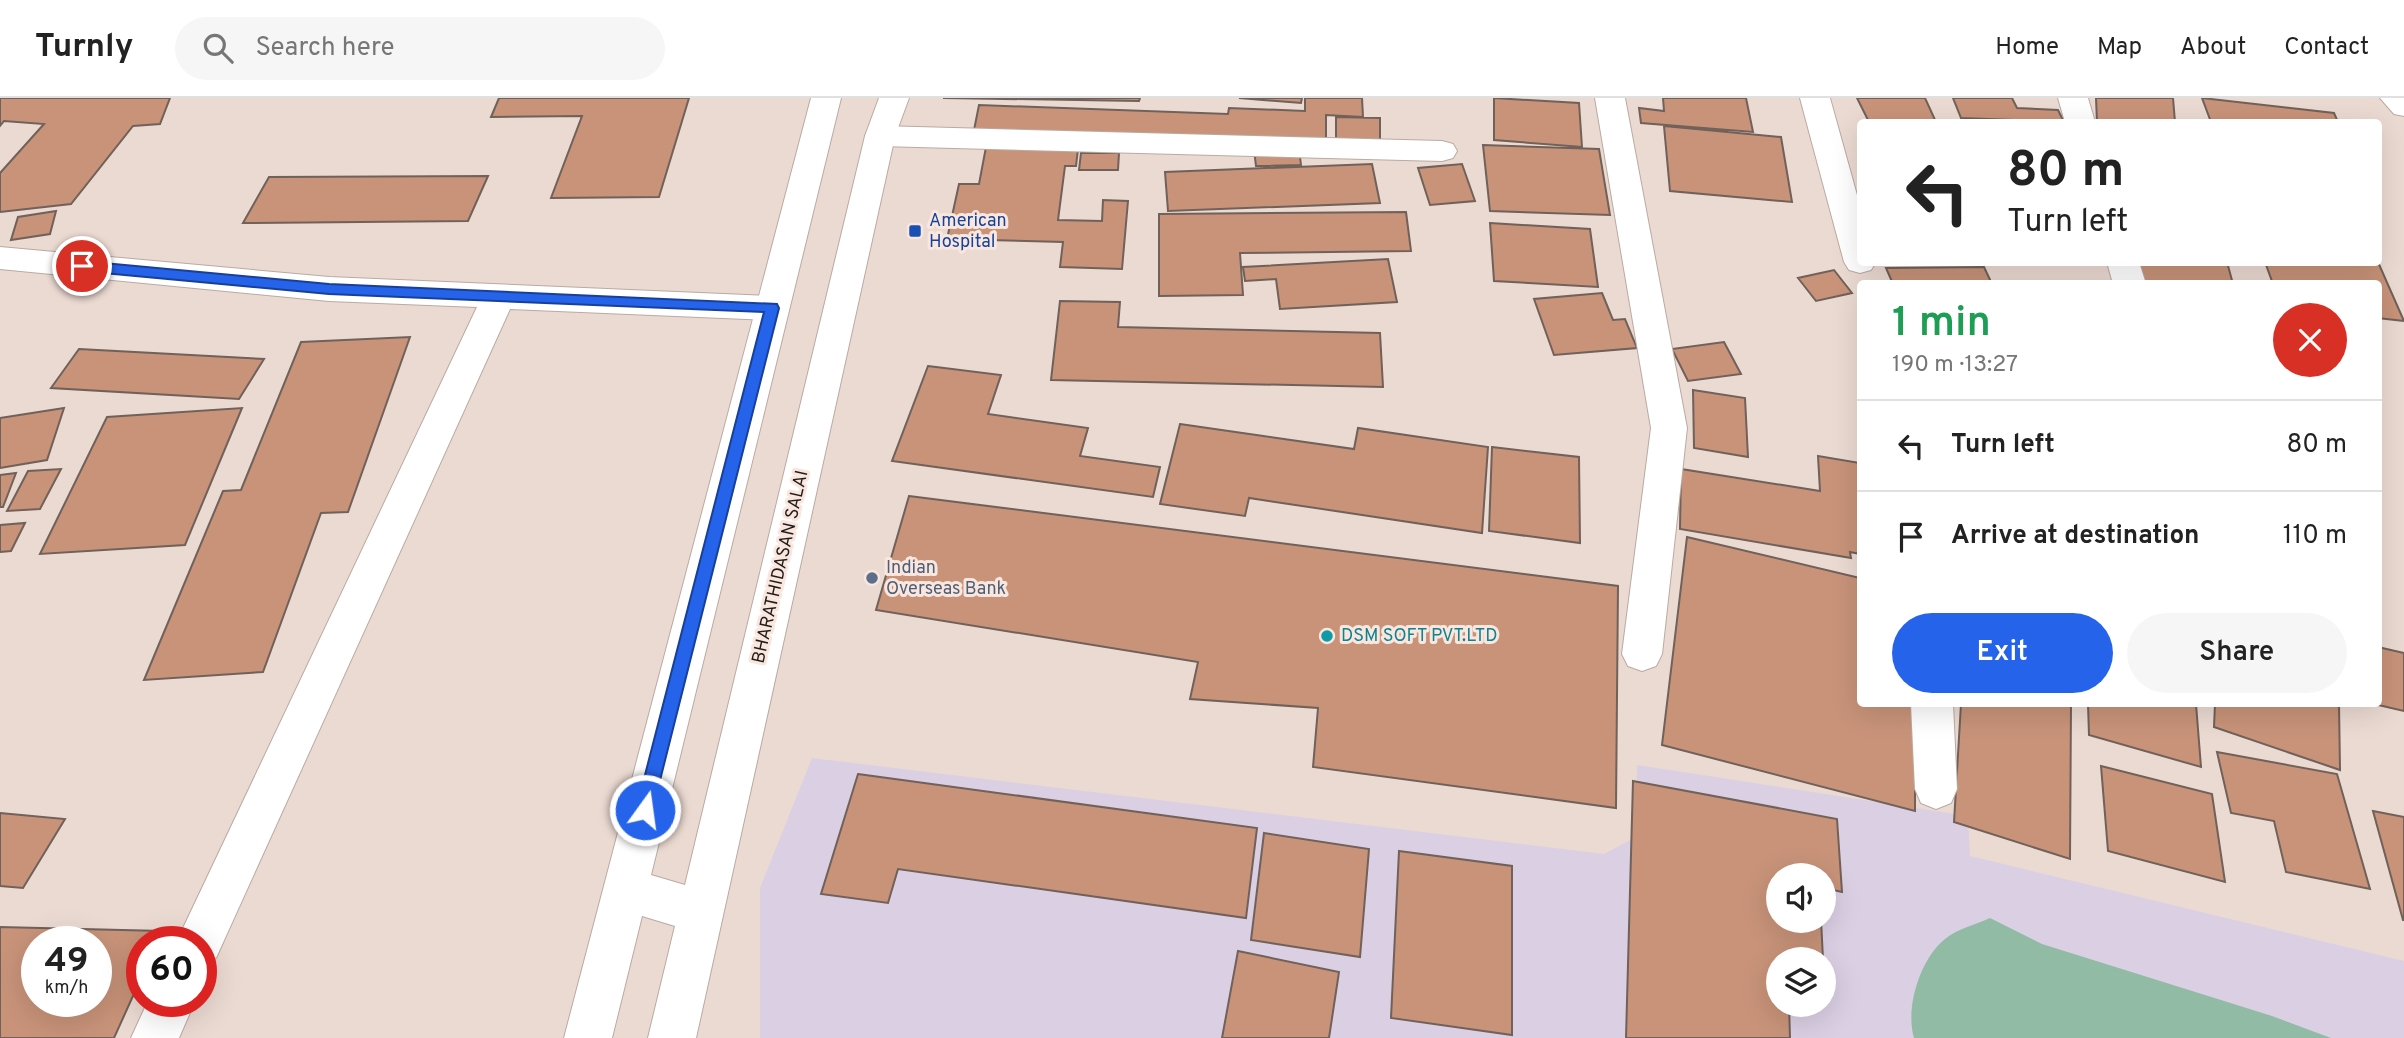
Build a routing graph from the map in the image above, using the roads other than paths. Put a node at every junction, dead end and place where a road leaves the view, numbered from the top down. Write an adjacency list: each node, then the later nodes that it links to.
1 (826, 98): 14 (street)
2 (894, 98): 9 (street, BHARATHIDASAN SALAI)
3 (1610, 98): 15 (street)
4 (1815, 98): 11 (street)
5 (2073, 98): 8 (street)
6 (2395, 98): 7 (street)
7 (2404, 107)
8 (2079, 119)
9 (880, 136): 10 (street); 19 (street, BHARATHIDASAN SALAI)
10 (1442, 151)
11 (1857, 251)
12 (0, 258): 13 (street)
13 (499, 296): 14 (street); 20 (street)
14 (772, 308): 18 (street)
15 (1642, 654)
16 (1932, 707): 17 (street)
17 (1936, 789)
18 (625, 889): 19 (street); 23 (street)
19 (701, 912): 24 (street, BHARATHIDASAN SALAI)
20 (207, 926)
21 (165, 1017): 22 (street)
22 (155, 1038)
23 (588, 1038)
24 (672, 1038)

